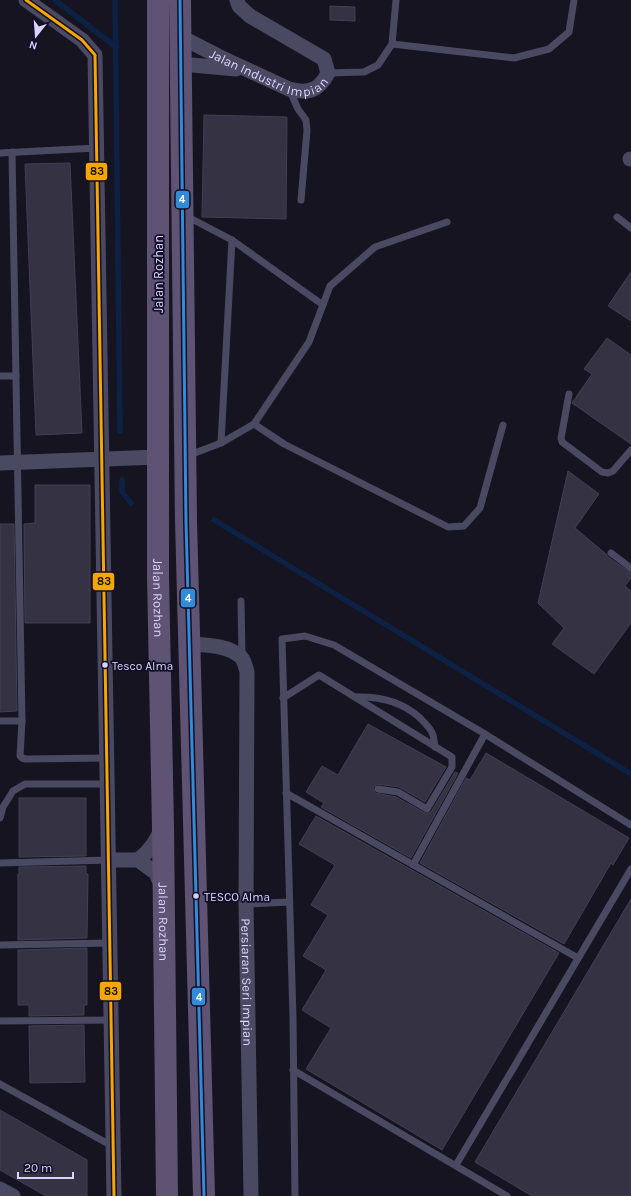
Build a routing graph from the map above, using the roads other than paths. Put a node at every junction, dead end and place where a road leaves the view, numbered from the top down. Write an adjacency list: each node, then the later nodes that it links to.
1 (26, 0): 15 (street)
2 (152, 0): 8 (main road, Jalan Rozhan)
3 (173, 0): 9 (main road, Jalan Rozhan)
4 (180, 0): 9 (main road)
5 (237, 0): 13 (street, Jalan Industri Impian)
6 (396, 0): 10 (lane)
7 (574, 0): 10 (lane)
8 (158, 10): 33 (main road, Jalan Rozhan)
9 (181, 39): 11 (main road, Jalan Rozhan); 12 (street, Jalan Industri Impian)
10 (392, 44): 13 (lane)
11 (181, 64): 12 (street); 19 (main road, Jalan Rozhan)
12 (247, 70): 14 (street, Jalan Industri Impian)
13 (328, 73): 14 (street, Jalan Industri Impian)
14 (289, 88): 18 (lane)
15 (97, 148): 16 (lane); 34 (street)
16 (12, 152): 17 (lane); 26 (lane)
17 (0, 153)
18 (301, 200)
19 (182, 215): 23 (lane); 32 (main road, Jalan Rozhan)
20 (617, 217): 22 (lane)
21 (447, 222): 24 (lane)
22 (631, 228)
23 (232, 240): 24 (lane); 30 (lane)
24 (323, 305): 28 (lane)
25 (0, 376): 26 (lane)
26 (16, 376): 35 (lane)
27 (569, 394): 31 (lane)
28 (254, 424): 29 (lane); 30 (lane)
29 (503, 425)
30 (221, 443): 32 (lane)
31 (631, 450)
32 (185, 456): 33 (main road); 40 (main road, Jalan Rozhan)
33 (158, 457): 34 (street); 54 (main road, Jalan Rozhan)
34 (102, 459): 35 (street); 48 (street)
35 (18, 462): 36 (street); 45 (lane)
36 (0, 463)
37 (611, 553): 38 (lane)
38 (631, 568)
39 (241, 601): 41 (lane, Persiaran Seri Impian)
40 (190, 644): 41 (street); 76 (main road, Jalan Rozhan)
41 (242, 658): 62 (street, Persiaran Seri Impian)
42 (354, 697): 43 (lane); 47 (lane); 47 (lane)
43 (283, 698): 46 (lane); 51 (lane)
44 (0, 721): 45 (lane)
45 (22, 721): 48 (lane)
46 (485, 734): 53 (lane); 58 (lane)
47 (435, 747): 50 (lane)
48 (107, 758): 49 (street)
49 (107, 784): 52 (lane); 55 (street)
50 (378, 789)
51 (286, 792): 58 (lane); 61 (lane)
52 (0, 818)
53 (631, 825)
54 (163, 827): 56 (street); 60 (main road, Jalan Rozhan)
55 (109, 860): 56 (street); 57 (lane); 63 (street)
56 (138, 860): 60 (street)
57 (0, 863)
58 (413, 865): 65 (lane)
59 (631, 869): 65 (lane)
60 (163, 890): 75 (main road, Jalan Rozhan)
61 (290, 902): 62 (lane); 68 (lane)
62 (246, 904): 77 (street, Persiaran Seri Impian)
63 (110, 943): 64 (lane); 66 (street)
64 (0, 945)
65 (578, 958): 71 (lane)
66 (112, 1020): 67 (lane); 70 (street)
67 (0, 1021)
68 (293, 1070): 71 (lane); 78 (lane)
69 (0, 1084): 70 (lane)
70 (114, 1147): 74 (street)
71 (456, 1165): 79 (lane)
72 (0, 1188): 73 (street)
73 (13, 1196)
74 (114, 1196)
75 (167, 1196)
76 (204, 1196)
77 (251, 1196)
78 (295, 1196)
79 (507, 1196)

